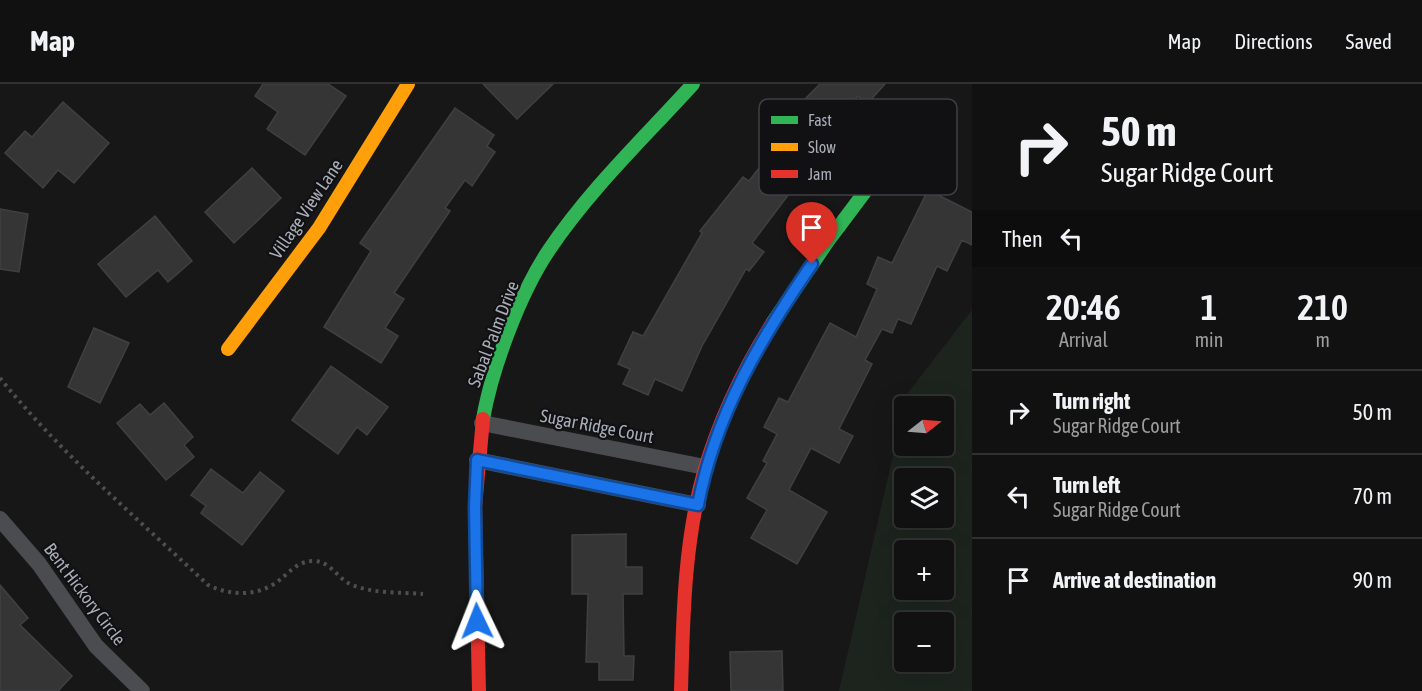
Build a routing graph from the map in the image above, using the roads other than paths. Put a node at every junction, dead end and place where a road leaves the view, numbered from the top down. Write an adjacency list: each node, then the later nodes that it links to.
1 (693, 84): 5 (street, Sabal Palm Drive)
2 (402, 86): 4 (street, Village View Lane)
3 (864, 195): 7 (street)
4 (228, 349)
5 (482, 423): 6 (street, Sabal Palm Drive); 7 (street, Sugar Ridge Court)
6 (477, 460): 8 (street); 11 (street, Sabal Palm Drive)
7 (705, 467): 8 (street)
8 (698, 505): 12 (street)
9 (0, 519): 10 (street, Bent Hickory Circle)
10 (142, 691)
11 (478, 691)
12 (681, 691)

